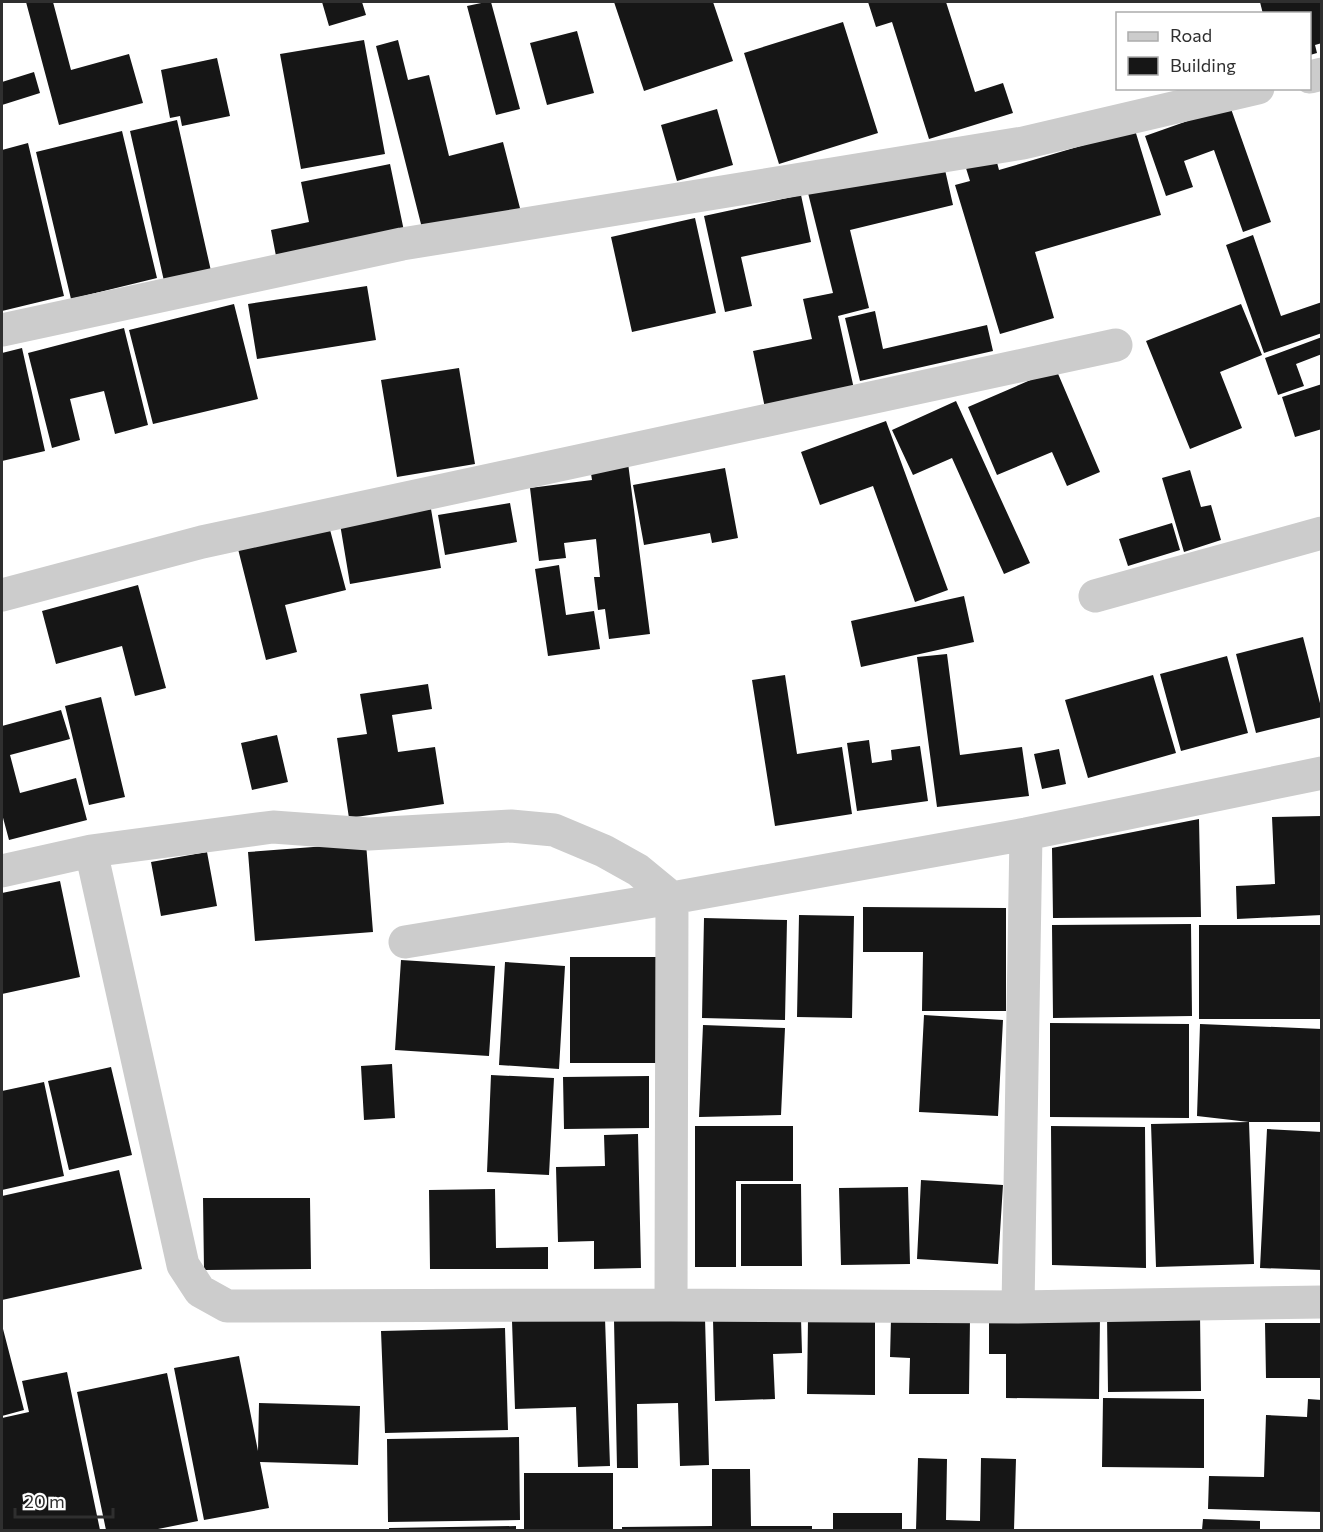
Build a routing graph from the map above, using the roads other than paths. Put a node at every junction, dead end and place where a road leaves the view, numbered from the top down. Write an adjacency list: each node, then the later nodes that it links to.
1 (1249, 90): 2 (street)
2 (2, 330)
3 (1116, 345): 5 (street)
4 (1322, 533): 6 (street)
5 (2, 595)
6 (1095, 596)
7 (1322, 772): 8 (street)
8 (1026, 834): 11 (street); 15 (street)
9 (91, 850): 10 (street); 11 (street); 14 (street)
10 (2, 872)
11 (672, 898): 12 (street); 14 (street)
12 (405, 942)
13 (1322, 1302): 15 (street)
14 (670, 1305): 15 (street)
15 (1018, 1307)

